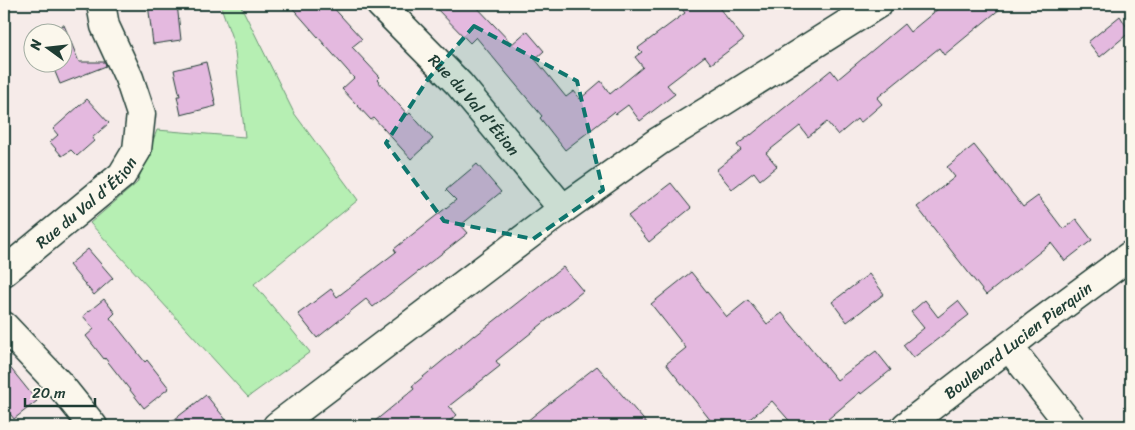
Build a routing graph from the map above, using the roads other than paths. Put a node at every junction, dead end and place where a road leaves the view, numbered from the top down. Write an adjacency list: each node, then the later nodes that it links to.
1 (101, 4): 6 (street, Rue du Val d'Étion)
2 (380, 4): 4 (street, Rue du Val d'Étion)
3 (878, 4): 4 (street)
4 (563, 209): 10 (street)
5 (1131, 255): 8 (street, Boulevard Lucien Pierquin)
6 (4, 272)
7 (4, 326): 9 (street)
8 (1009, 347): 11 (street, Boulevard Lucien Pierquin); 12 (street)
9 (93, 426)
10 (277, 426)
11 (906, 426)
12 (1071, 426)

